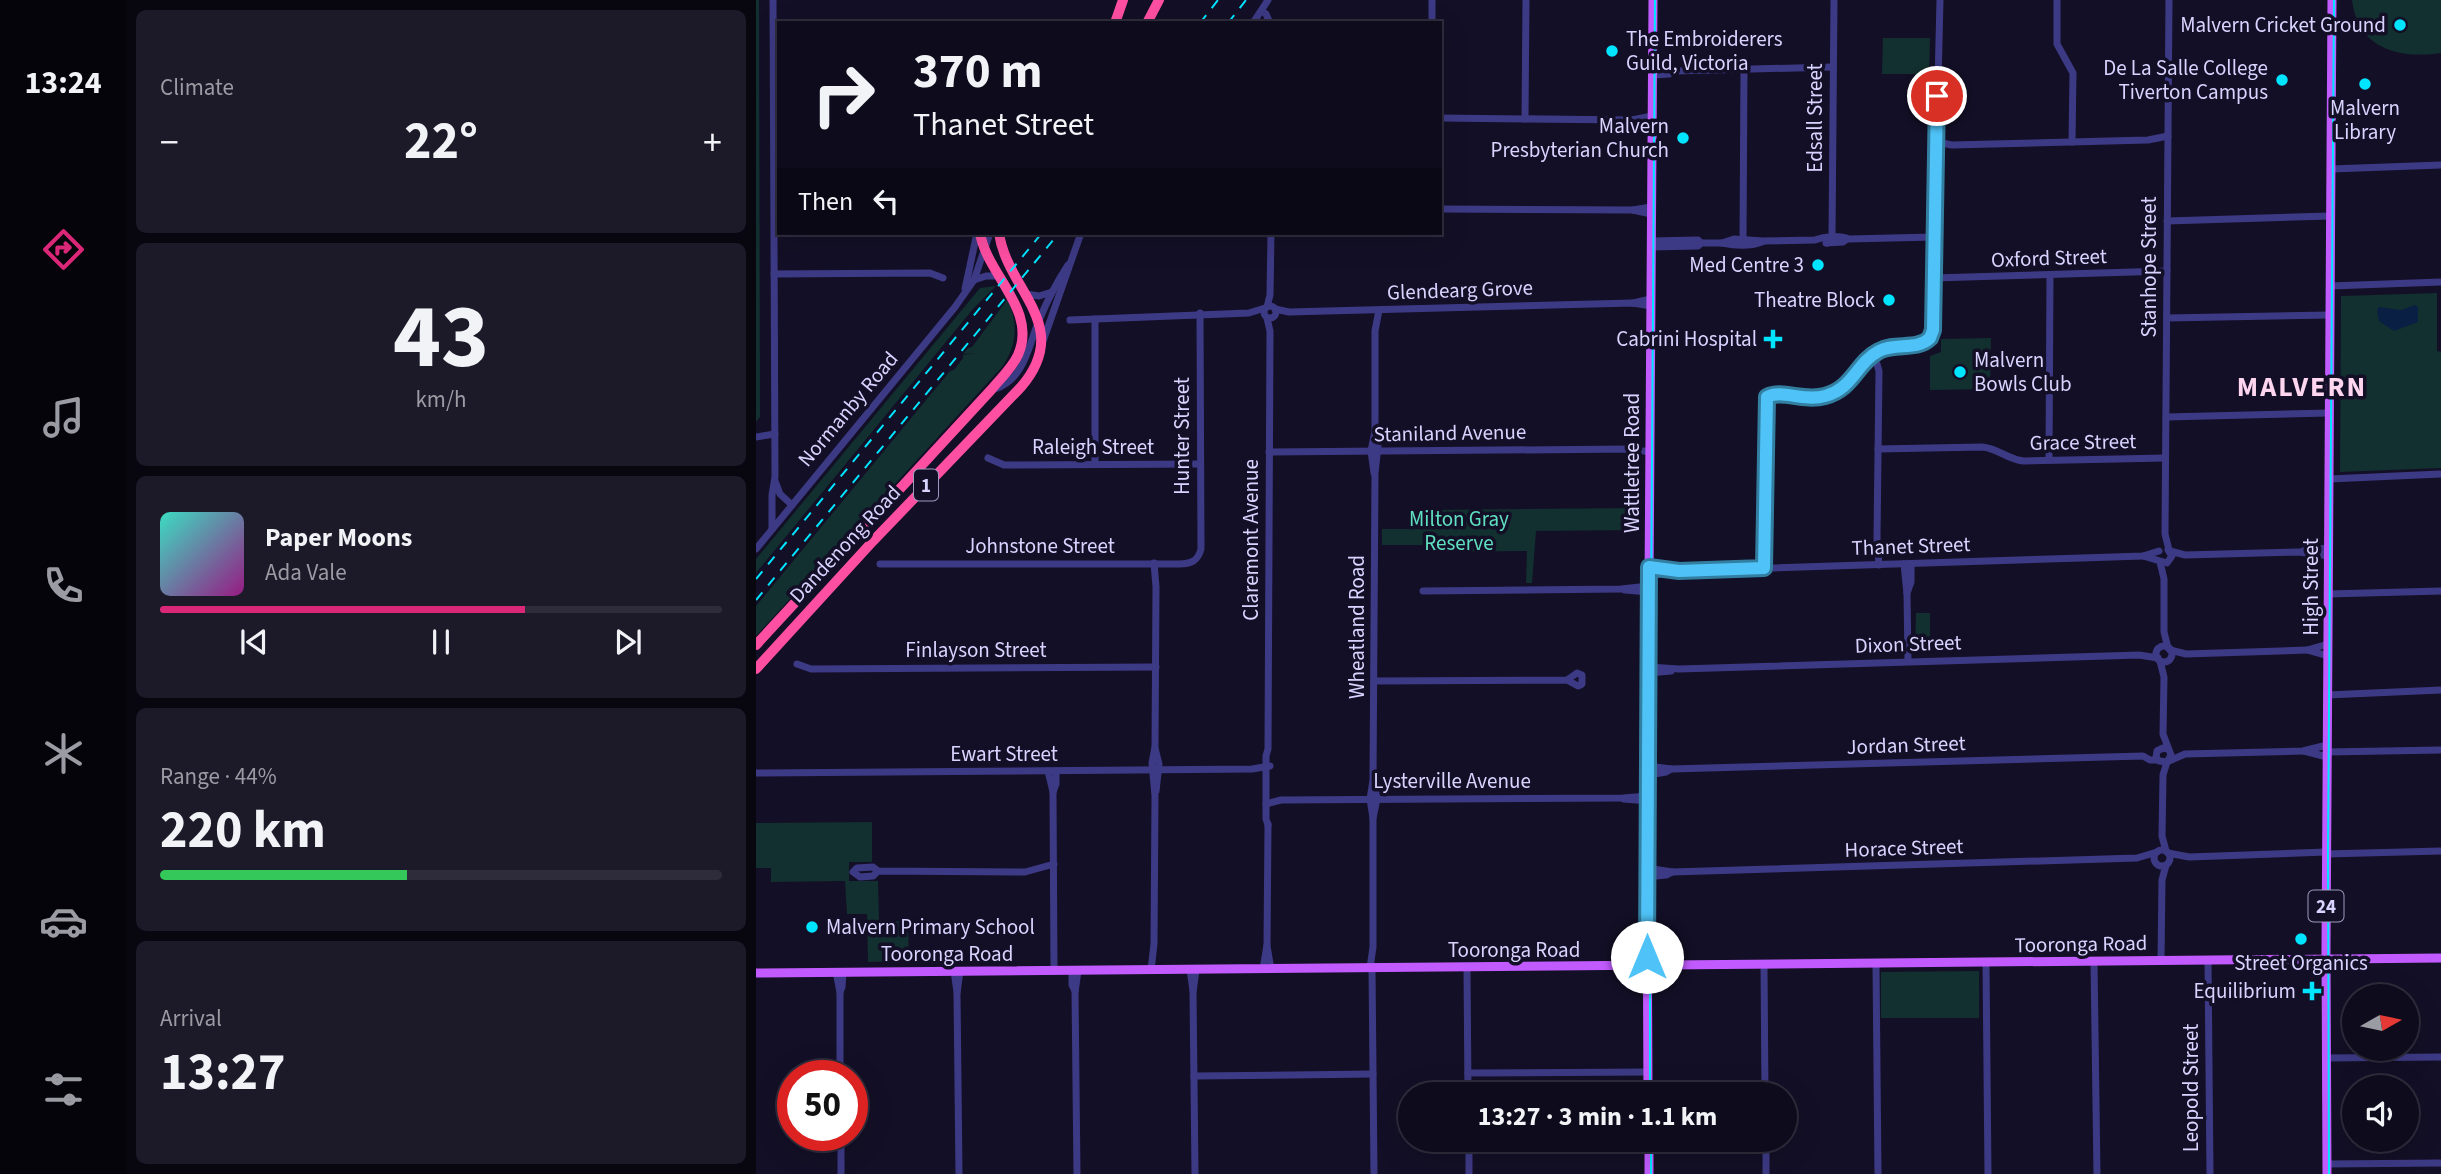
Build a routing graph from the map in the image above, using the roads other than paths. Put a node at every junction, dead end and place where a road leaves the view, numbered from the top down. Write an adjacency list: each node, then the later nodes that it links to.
1 (773, 0): 21 (street)
2 (1123, 0): 15 (highway)
3 (1159, 0): 16 (highway)
4 (1268, 0): 14 (street)
5 (1274, 0): 14 (street)
6 (1432, 0): 17 (street)
7 (1525, 0): 23 (street)
8 (1653, 0): 20 (main road, Wattletree Road)
9 (1834, 0): 18 (street, Edsall Street)
10 (1940, 0): 27 (street)
11 (2057, 0): 26 (street)
12 (2169, 0): 25 (street, Stanhope Street)
13 (2332, 0): 29 (main road, High Street / 24)
14 (1257, 17)
15 (1116, 21)
16 (1148, 21)
17 (1432, 21)
18 (1833, 67): 19 (street); 43 (street, Edsall Street)
19 (1744, 69): 20 (street); 42 (street)
20 (1653, 71): 24 (main road, Wattletree Road)
21 (776, 80): 30 (street)
22 (1442, 118): 23 (street)
23 (1525, 119): 24 (street)
24 (1652, 120): 32 (main road, Wattletree Road)
25 (2168, 140): 26 (street); 34 (street, Stanhope Street)
26 (2072, 142): 27 (street)
27 (1936, 146): 41 (street)
28 (2441, 165): 29 (street)
29 (2331, 169): 33 (main road, High Street / 24)
30 (776, 177): 50 (street)
31 (1442, 209): 32 (street)
32 (1651, 210): 46 (main road, Wattletree Road)
33 (2330, 216): 34 (street); 57 (main road, High Street / 24)
34 (2167, 222): 49 (street, Stanhope Street)
35 (979, 235): 58 (street, Normanby Road)
36 (980, 235): 47 (highway, Dandenong Road / 1)
37 (989, 235): 47 (street, Normanby Road)
38 (999, 235): 60 (highway, Dandenong Road / 1)
39 (1080, 235): 48 (street)
40 (1271, 235): 64 (street)
41 (1934, 237): 43 (street); 54 (street)
42 (1743, 239): 44 (street); 45 (street)
43 (1830, 240): 44 (street)
44 (1763, 241): 45 (street)
45 (1722, 243): 46 (street)
46 (1651, 244): 61 (main road, Wattletree Road)
47 (985, 250): 52 (highway, Dandenong Road / 1); 55 (street, Normanby Road)
48 (1068, 265): 59 (street); 71 (street)
49 (2167, 271): 51 (street, Oxford Street); 66 (street, Stanhope Street)
50 (774, 274): 53 (street); 77 (street)
51 (2050, 275): 54 (street, Oxford Street); 85 (street)
52 (998, 276): 55 (street); 74 (highway, Dandenong Road / 1)
53 (943, 278)
54 (1934, 278): 70 (street)
55 (974, 280): 58 (street, Normanby Road)
56 (2441, 282): 57 (street)
57 (2330, 286): 65 (main road, High Street / 24)
58 (965, 290): 91 (street, Normanby Road)
59 (1052, 292): 60 (street); 68 (street)
60 (1026, 294): 68 (highway, Dandenong Road / 1)
61 (1651, 302): 62 (street, Glendearg Grove); 79 (main road, Wattletree Road)
62 (1375, 310): 64 (street, Glendearg Grove); 81 (street, Wheatland Road)
63 (1200, 313): 64 (street, Glendearg Grove); 67 (street, Glendearg Grove); 87 (street, Hunter Street)
64 (1271, 313): 82 (street, Claremont Avenue)
65 (2330, 314): 66 (street); 75 (main road, High Street / 24)
66 (2167, 318): 76 (street, Stanhope Street)
67 (1095, 319): 69 (street, Glendearg Grove); 86 (street)
68 (1039, 320): 71 (highway, Dandenong Road / 1); 74 (street)
69 (1070, 320)
70 (1871, 356): 72 (street); 73 (street)
71 (1038, 358): 118 (highway, Dandenong Road / 1)
72 (1864, 364): 73 (street); 104 (street)
73 (1878, 380): 80 (street)
74 (991, 390): 111 (highway, Dandenong Road / 1)
75 (2329, 413): 76 (street); 89 (main road, High Street / 24)
76 (2166, 417): 84 (street, Stanhope Street)
77 (775, 434): 78 (street); 90 (street)
78 (756, 437)
79 (1650, 449): 81 (street, Staniland Avenue); 105 (main road, Wattletree Road)
80 (1878, 449): 85 (street, Grace Street); 103 (street)
81 (1375, 451): 82 (street, Staniland Avenue); 121 (street, Wheatland Road)
82 (1269, 452): 131 (street, Claremont Avenue)
83 (988, 458): 86 (street, Raleigh Street)
84 (2165, 458): 85 (street, Grace Street); 94 (street, Stanhope Street)
85 (2049, 460)
86 (1095, 464): 87 (street, Raleigh Street)
87 (1200, 464): 98 (street, Hunter Street)
88 (2441, 474): 89 (street)
89 (2329, 479): 95 (main road, High Street / 24)
90 (775, 481): 91 (street); 92 (street)
91 (792, 505): 92 (street, Normanby Road)
92 (772, 529): 93 (street, Normanby Road)
93 (756, 548)
94 (2164, 551): 96 (street); 97 (street, Thanet Street); 100 (street); 100 (street)
95 (2328, 552): 96 (street); 109 (main road, High Street / 24)
96 (2185, 555): 100 (street)
97 (2143, 556): 100 (street, Thanet Street); 102 (street, Thanet Street)
98 (1197, 559): 99 (street, Johnstone Street)
99 (1156, 562): 101 (street, Johnstone Street); 117 (street)
100 (2164, 562): 113 (street)
101 (880, 564)
102 (1907, 564): 103 (street, Thanet Street); 115 (street)
103 (1877, 565): 104 (street, Thanet Street)
104 (1764, 568): 105 (street, Thanet Street)
105 (1649, 571): 106 (main road, Wattletree Road)
106 (1649, 589): 107 (street); 119 (main road, Wattletree Road)
107 (1423, 591)
108 (2441, 591): 109 (street)
109 (2328, 594): 110 (main road, High Street / 24)
110 (2328, 644): 112 (street, Dixon Street); 114 (main road, High Street / 24)
111 (756, 645)
112 (2307, 650): 113 (street, Dixon Street); 114 (street, Dixon Street)
113 (2164, 654): 115 (street, Dixon Street); 124 (street)
114 (2328, 656): 123 (main road, High Street / 24)
115 (1908, 662): 119 (street, Dixon Street)
116 (797, 664): 117 (street, Finlayson Street)
117 (1156, 667): 130 (street)
118 (756, 669)
119 (1648, 670): 132 (main road, Wattletree Road)
120 (1567, 680): 121 (street)
121 (1374, 681): 137 (street, Wheatland Road)
122 (2441, 690): 123 (street)
123 (2327, 695): 127 (main road, High Street / 24)
124 (2163, 734): 125 (street); 129 (street)
125 (2168, 749): 128 (street); 129 (street)
126 (2441, 750): 127 (street)
127 (2327, 751): 128 (street); 140 (main road, High Street / 24)
128 (2185, 754): 129 (street)
129 (2161, 757): 132 (street, Jordan Street); 139 (street)
130 (1155, 770): 131 (street, Ewart Street); 133 (street, Ewart Street); 159 (street)
131 (1268, 770): 136 (street, Claremont Avenue)
132 (1648, 770): 135 (main road, Wattletree Road)
133 (1052, 771): 134 (street, Ewart Street); 144 (street)
134 (756, 773)
135 (1648, 798): 137 (street, Lysterville Avenue); 146 (main road, Wattletree Road)
136 (1268, 799): 137 (street, Lysterville Avenue); 158 (street, Claremont Avenue)
137 (1373, 799): 156 (street, Wheatland Road)
138 (2441, 851): 140 (street, Horace Street)
139 (2162, 852): 141 (street, Horace Street); 142 (street, Horace Street); 143 (street); 143 (street)
140 (2326, 853): 141 (street, Horace Street); 148 (main road, High Street / 24)
141 (2186, 857): 143 (street, Horace Street)
142 (2137, 858): 143 (street, Horace Street); 146 (street, Horace Street)
143 (2162, 864): 150 (street)
144 (1054, 869): 145 (street); 162 (street)
145 (878, 871)
146 (1647, 872): 155 (main road, Wattletree Road)
147 (2441, 958): 148 (main road, Tooronga Road)
148 (2326, 959): 149 (main road, Tooronga Road); 166 (main road, High Street / 24)
149 (2208, 960): 150 (main road, Tooronga Road); 193 (street, Leopold Street)
150 (2161, 961): 151 (main road, Tooronga Road)
151 (2095, 962): 152 (main road, Tooronga Road); 192 (street)
152 (1986, 963): 153 (main road, Tooronga Road); 191 (street)
153 (1877, 964): 154 (main road, Tooronga Road); 190 (street)
154 (1764, 965): 155 (main road, Tooronga Road); 175 (street)
155 (1647, 966): 157 (main road, Tooronga Road); 169 (main road, Wattletree Road)
156 (1373, 968): 157 (main road, Tooronga Road); 158 (main road, Tooronga Road); 171 (street, Wheatland Road)
157 (1467, 968): 170 (street)
158 (1267, 969): 160 (main road, Tooronga Road)
159 (1154, 970): 160 (main road, Tooronga Road); 163 (main road, Tooronga Road)
160 (1193, 970): 172 (street)
161 (957, 971): 162 (main road, Tooronga Road); 164 (main road, Tooronga Road); 183 (street)
162 (1054, 971): 163 (main road, Tooronga Road)
163 (1075, 971): 184 (street)
164 (839, 972): 165 (main road, Tooronga Road); 168 (street)
165 (756, 973)
166 (2327, 1058): 167 (street); 181 (main road, High Street / 24)
167 (2441, 1058)
168 (841, 1060)
169 (1648, 1072): 170 (street); 174 (main road, Wattletree Road)
170 (1468, 1073): 173 (street)
171 (1373, 1074): 172 (street); 186 (street, Wheatland Road)
172 (1194, 1076): 185 (street)
173 (1468, 1082)
174 (1648, 1082)
175 (1765, 1082)
176 (841, 1151): 182 (street)
177 (1469, 1152): 187 (street)
178 (1649, 1152): 188 (main road)
179 (1766, 1152): 189 (street)
180 (2441, 1163): 181 (street)
181 (2327, 1169)
182 (841, 1174)
183 (959, 1174)
184 (1077, 1174)
185 (1195, 1174)
186 (1374, 1174)
187 (1469, 1174)
188 (1649, 1174)
189 (1766, 1174)
190 (1878, 1174)
191 (1988, 1174)
192 (2096, 1174)
193 (2210, 1174)

